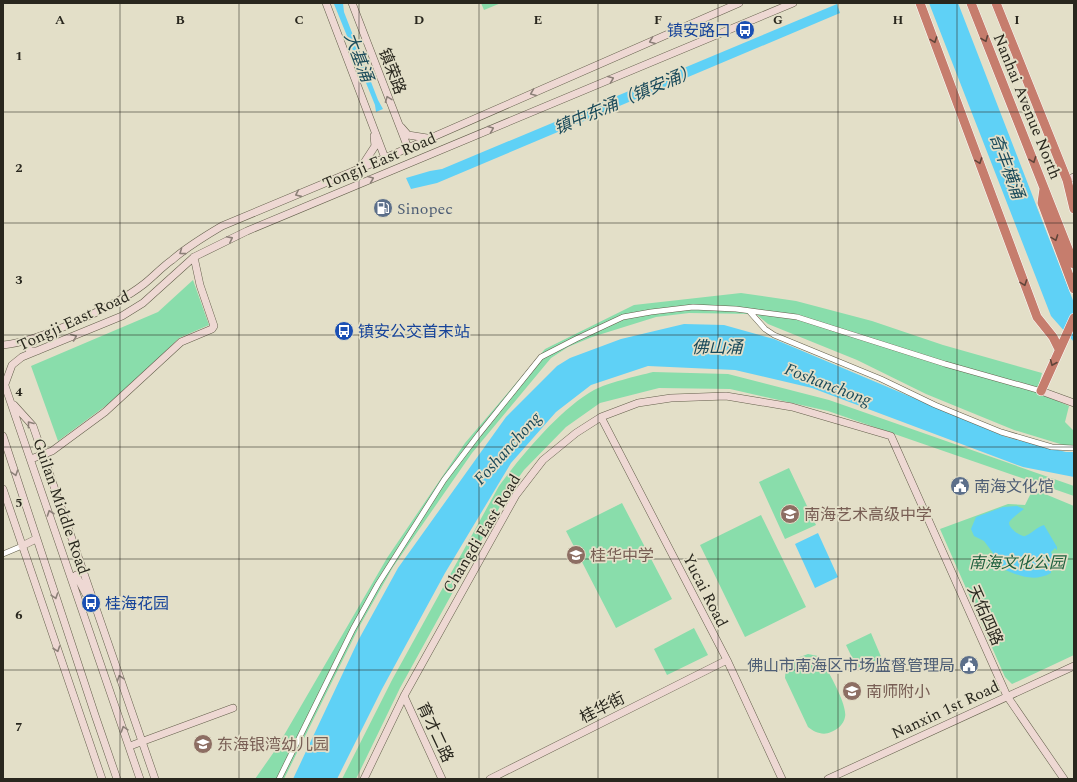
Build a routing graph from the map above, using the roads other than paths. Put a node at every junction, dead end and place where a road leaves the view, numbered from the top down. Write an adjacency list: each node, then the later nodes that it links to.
1 (326, 3): 8 (main road)
2 (352, 3): 9 (main road, 镇荣路, one-way to 2)
3 (739, 3): 10 (main road, Tongji East Road, one-way to 10)
4 (793, 3): 17 (main road, Tongji East Road, one-way to 4)
5 (920, 3): 24 (highway, one-way to 24)
6 (971, 3): 15 (highway, Nanhai Avenue North, one-way to 15)
7 (996, 3): 14 (highway, Nanhai Avenue North)
8 (368, 111): 12 (main road); 13 (main road)
9 (398, 124): 10 (main road); 11 (main road, 镇荣路)
10 (429, 138): 11 (main road, Tongji East Road)
11 (408, 148): 12 (main road, Tongji East Road)
12 (385, 158): 13 (main road, Tongji East Road)
13 (361, 167): 22 (main road, Tongji East Road, one-way to 22)
14 (1070, 179): 16 (highway, Nanhai Avenue North)
15 (1044, 188): 18 (highway, Nanhai Avenue North); 19 (highway, one-way to 19)
16 (1073, 205)
17 (194, 257): 25 (main road, Tongji East Road, one-way to 17); 34 (main road)
18 (1074, 264)
19 (1074, 289)
20 (749, 311): 27 (street); 33 (street); 59 (street)
21 (1074, 318): 24 (highway)
22 (63, 327): 23 (main road, Tongji East Road); 25 (main road)
23 (3, 345)
24 (1059, 349): 27 (highway, one-way to 27)
25 (38, 352): 26 (main road, Tongji East Road)
26 (4, 382): 28 (main road, Guilan Middle Road)
27 (1041, 391): 29 (main road)
28 (12, 403): 34 (main road, one-way to 28); 35 (main road, Guilan Middle Road)
29 (1074, 403)
30 (601, 417): 32 (main road, Changdi East Road); 45 (main road, Yucai Road); 47 (main road, Changdi East Road)
31 (3, 436): 39 (main road, Guilan Middle Road, one-way to 39)
32 (891, 436): 48 (main road, 天佑四路)
33 (1074, 448)
34 (43, 455): 35 (main road); 37 (main road)
35 (31, 459): 38 (main road, Guilan Middle Road, one-way to 35)
36 (3, 490): 40 (main road)
37 (67, 524): 38 (main road); 44 (main road)
38 (55, 528): 42 (main road, Guilan Middle Road)
39 (36, 539): 40 (main road); 50 (main road, Guilan Middle Road, one-way to 50)
40 (22, 546): 41 (street); 52 (main road, one-way to 52)
41 (3, 554)
42 (65, 558): 43 (main road, Guilan Middle Road); 44 (main road)
43 (78, 596): 44 (main road); 53 (main road, Guilan Middle Road, one-way to 43)
44 (99, 618): 51 (main road, one-way to 44)
45 (727, 660): 62 (main road, 桂华街); 63 (main road, Yucai Road)
46 (1073, 669): 48 (main road, Nanxin 1st Road)
47 (404, 696): 60 (main road, Changdi East Road); 61 (main road, 育才二路)
48 (1007, 696): 54 (main road, Nanxin 1st Road); 65 (main road, 天佑四路)
49 (233, 708): 51 (main road)
50 (102, 738): 52 (main road); 56 (main road, Guilan Middle Road)
51 (142, 742): 53 (main road); 58 (main road)
52 (91, 745): 55 (main road)
53 (130, 746): 57 (main road, Guilan Middle Road)
54 (842, 776): 64 (main road, Nanxin 1st Road)
55 (102, 779)
56 (117, 779)
57 (140, 779)
58 (155, 779)
59 (279, 779)
60 (364, 779)
61 (442, 779)
62 (490, 779)
63 (782, 779)
64 (828, 779)
65 (1064, 779)

